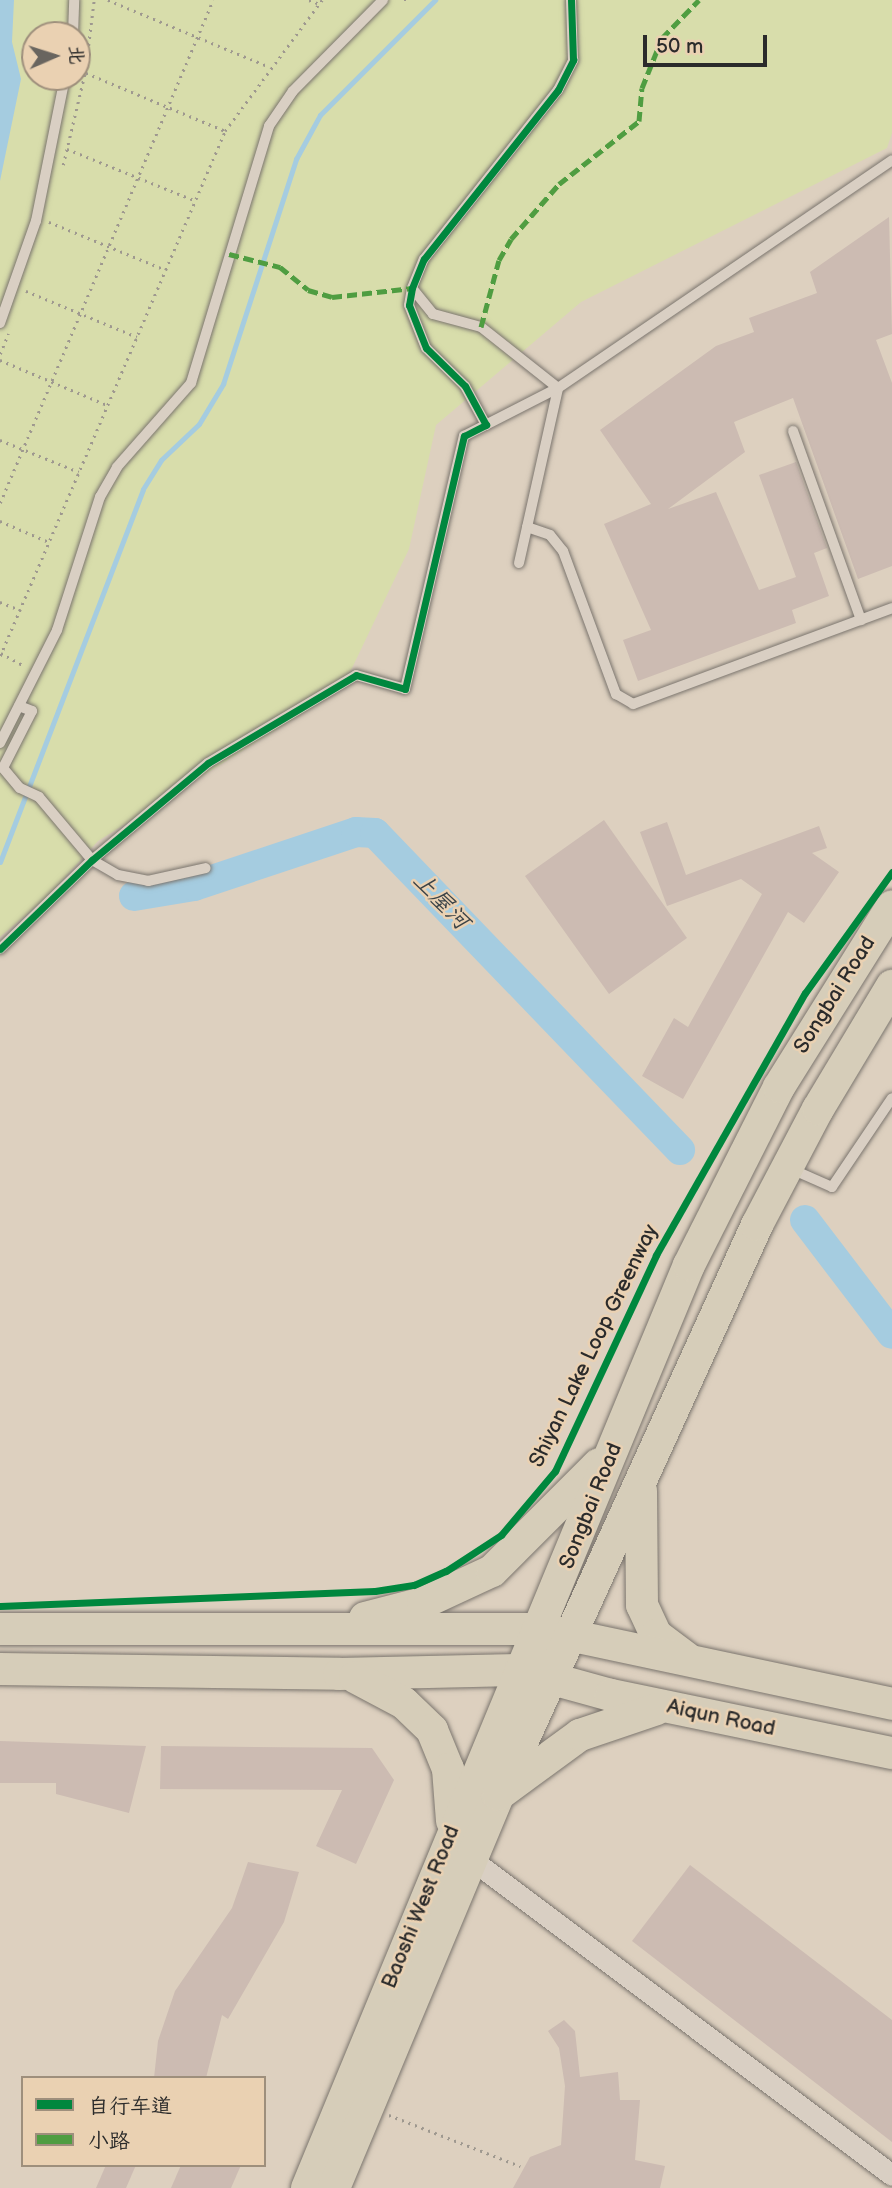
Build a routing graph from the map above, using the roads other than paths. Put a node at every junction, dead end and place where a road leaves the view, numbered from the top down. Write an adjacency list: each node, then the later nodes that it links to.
1 (74, 0): 4 (lane)
2 (383, 0): 16 (lane)
3 (571, 0): 7 (lane)
4 (73, 21)
5 (62, 91): 8 (lane)
6 (892, 160): 9 (lane)
7 (412, 288): 9 (lane); 10 (lane)
8 (0, 323)
9 (558, 388): 10 (lane); 12 (lane)
10 (486, 425): 18 (lane)
11 (793, 431): 15 (lane)
12 (527, 527): 13 (lane); 15 (lane)
13 (519, 563)
14 (892, 608): 15 (lane)
15 (861, 620)
16 (19, 706): 17 (lane); 18 (lane)
17 (0, 743)
18 (92, 860): 19 (lane); 21 (lane)
19 (206, 868)
20 (892, 906): 25 (main road, Songbai Road)
21 (0, 949)
22 (892, 986): 24 (main road, Songbai Road)
23 (892, 1098): 24 (lane)
24 (786, 1167): 26 (main road, Songbai Road)
25 (621, 1435): 27 (main road); 29 (main road, Songbai Road)
26 (642, 1476): 29 (main road, Songbai Road); 30 (main road)
27 (330, 1626): 28 (main road); 29 (main road)
28 (0, 1629)
29 (555, 1632): 30 (main road); 32 (main road, Baoshi West Road); 34 (main road, Songbai Road)
30 (694, 1662): 35 (main road)
31 (0, 1669): 33 (main road)
32 (520, 1670): 33 (main road); 34 (main road); 39 (main road, Baoshi West Road)
33 (340, 1674): 39 (main road)
34 (553, 1675): 36 (main road, Aiqun Road); 38 (main road, Baoshi West Road)
35 (892, 1704)
36 (672, 1708): 37 (main road, Aiqun Road); 38 (main road)
37 (892, 1753)
38 (498, 1795): 40 (main road, Baoshi West Road)
39 (449, 1836): 42 (main road, Baoshi West Road)
40 (471, 1859): 41 (street); 43 (main road, Baoshi West Road)
41 (892, 2175)
42 (307, 2188)
43 (334, 2188)

